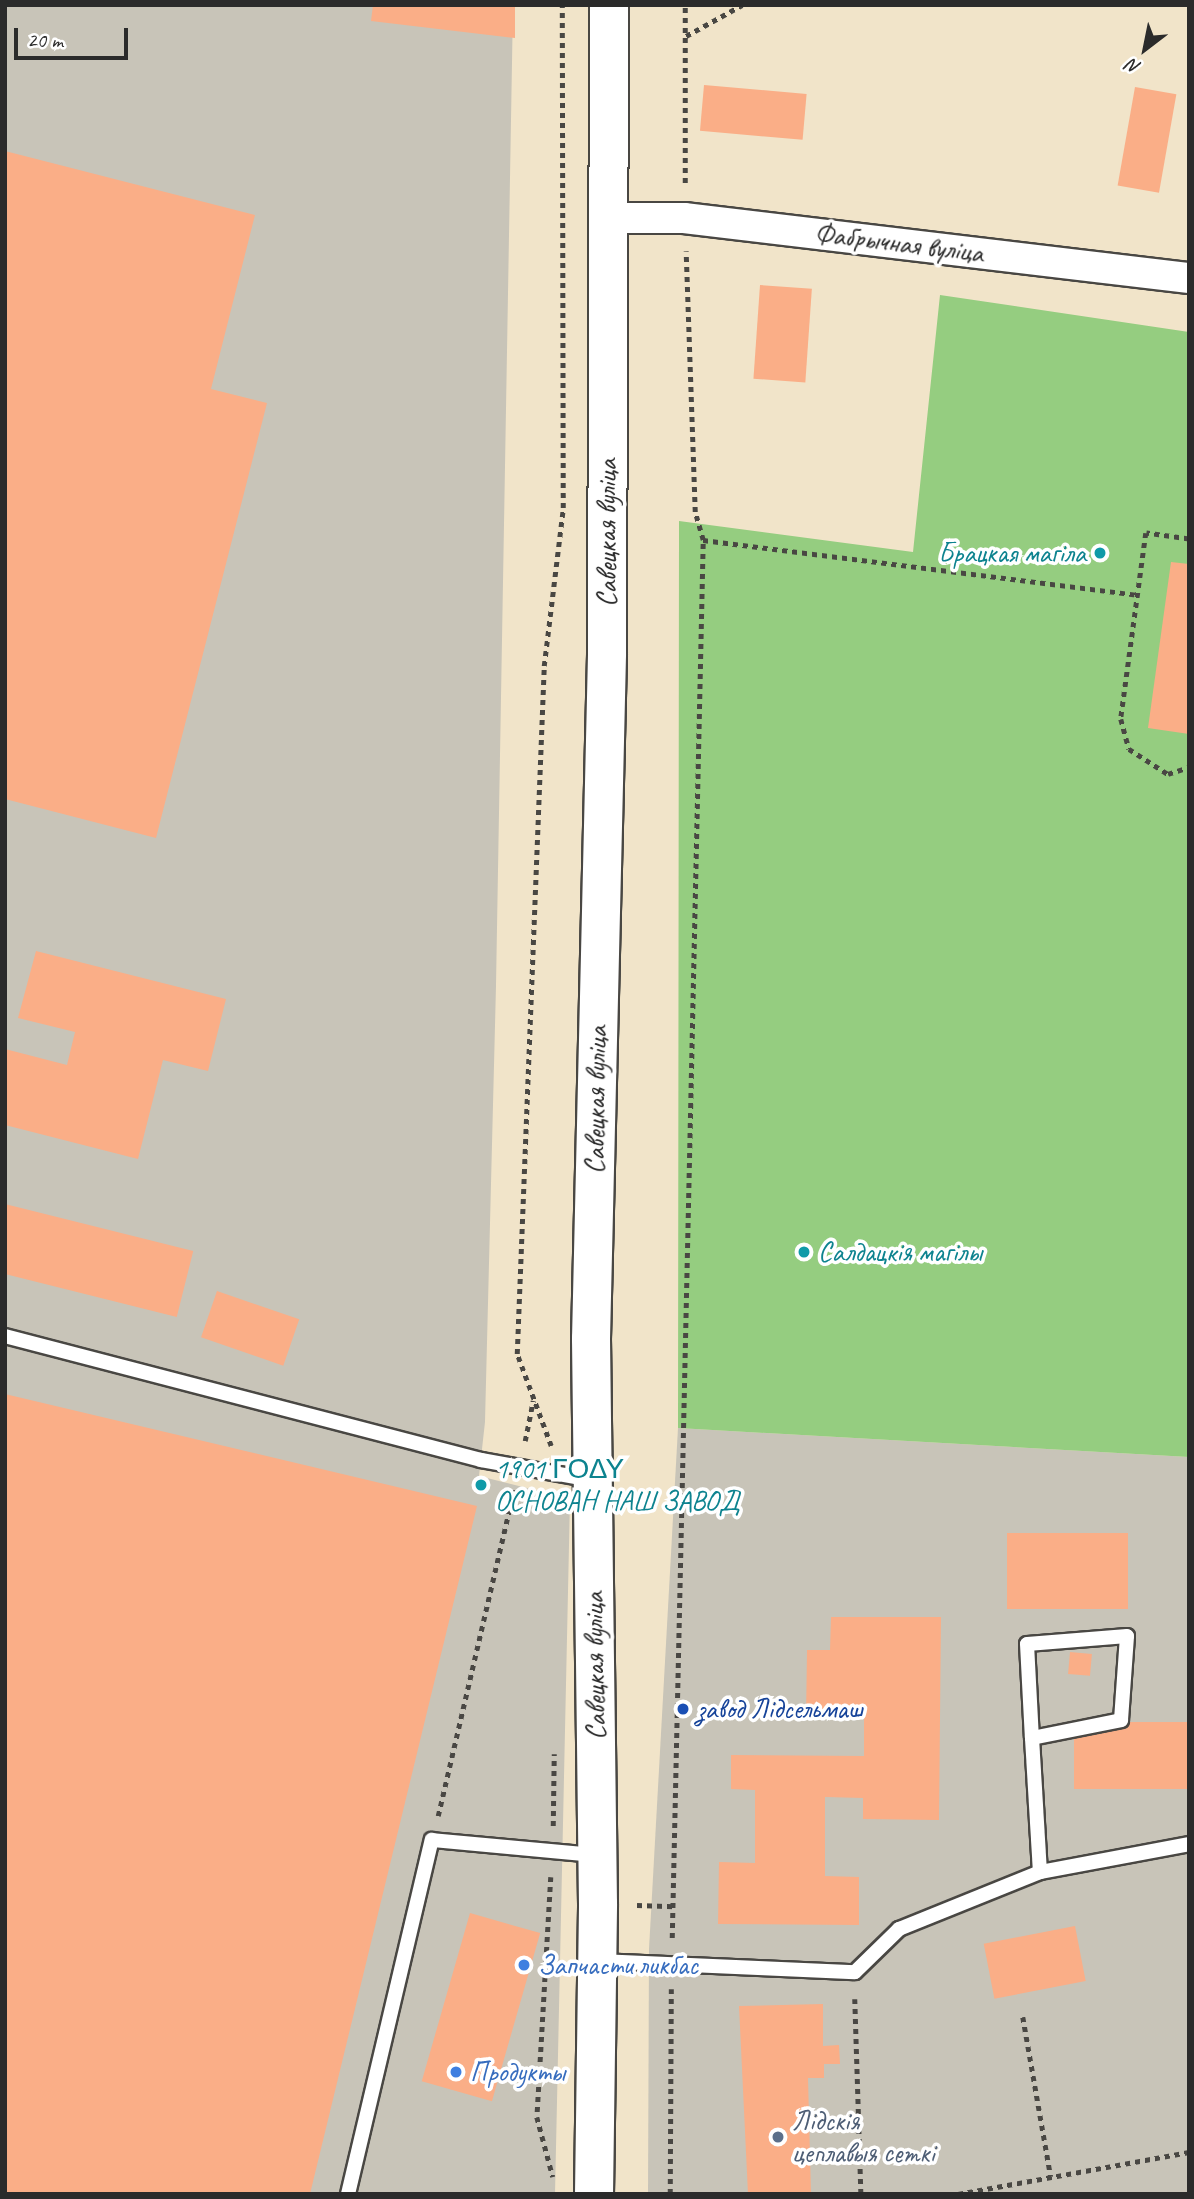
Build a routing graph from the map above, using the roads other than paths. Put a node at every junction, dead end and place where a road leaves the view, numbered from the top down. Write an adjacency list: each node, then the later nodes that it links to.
1 (609, 5): 2 (main road, Савецкая вуліца)
2 (608, 218): 3 (street, Фабрычная вуліца); 5 (main road, Савецкая вуліца)
3 (1189, 278)
4 (5, 1336): 5 (lane)
5 (575, 1477): 8 (main road, Савецкая вуліца)
6 (1032, 1738): 6 (lane); 9 (lane)
7 (1189, 1844): 9 (lane)
8 (597, 1855): 10 (main road, Савецкая вуліца); 11 (lane)
9 (1040, 1872): 10 (lane)
10 (598, 1961): 12 (main road, Савецкая вуліца)
11 (348, 2194)
12 (594, 2194)

